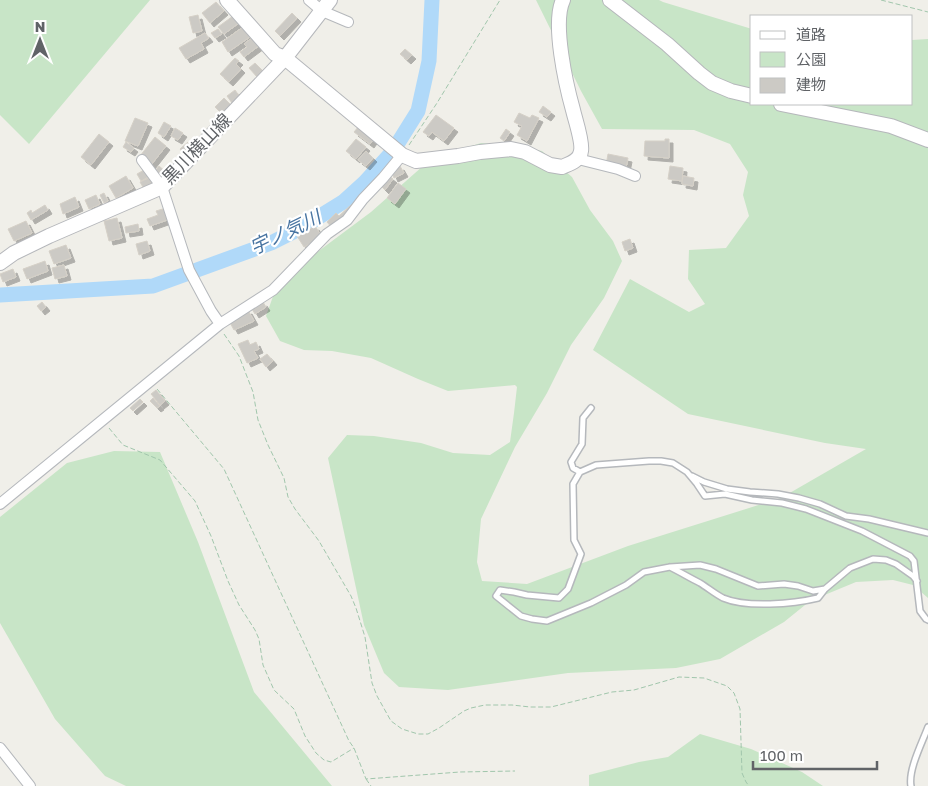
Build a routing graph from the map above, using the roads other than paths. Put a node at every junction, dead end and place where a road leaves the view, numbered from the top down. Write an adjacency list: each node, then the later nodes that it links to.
1 (228, 0): 7 (street)
2 (309, 0): 5 (street)
3 (563, 0): 12 (street)
4 (610, 0): 8 (street)
5 (326, 5): 6 (street); 7 (street, 黒川横山線)
6 (348, 22)
7 (285, 58): 11 (street); 15 (street, 黒川横山線)
8 (750, 96)
9 (786, 105): 10 (street)
10 (928, 140)
11 (402, 155): 12 (street); 17 (street)
12 (578, 159): 14 (street)
13 (142, 160): 15 (street)
14 (635, 176)
15 (162, 187): 16 (street, 黒川横山線); 17 (street)
16 (0, 263)
17 (220, 324): 21 (street)
18 (591, 408): 19 (lane)
19 (580, 472): 20 (lane); 23 (lane)
20 (689, 475): 22 (lane); 24 (lane)
21 (0, 504)
22 (928, 533)
23 (670, 567): 25 (lane); 25 (lane)
24 (917, 581): 25 (lane); 26 (lane)
25 (825, 589)
26 (928, 620)
27 (928, 727): 30 (lane)
28 (0, 748): 29 (street)
29 (30, 786)
30 (911, 786)

